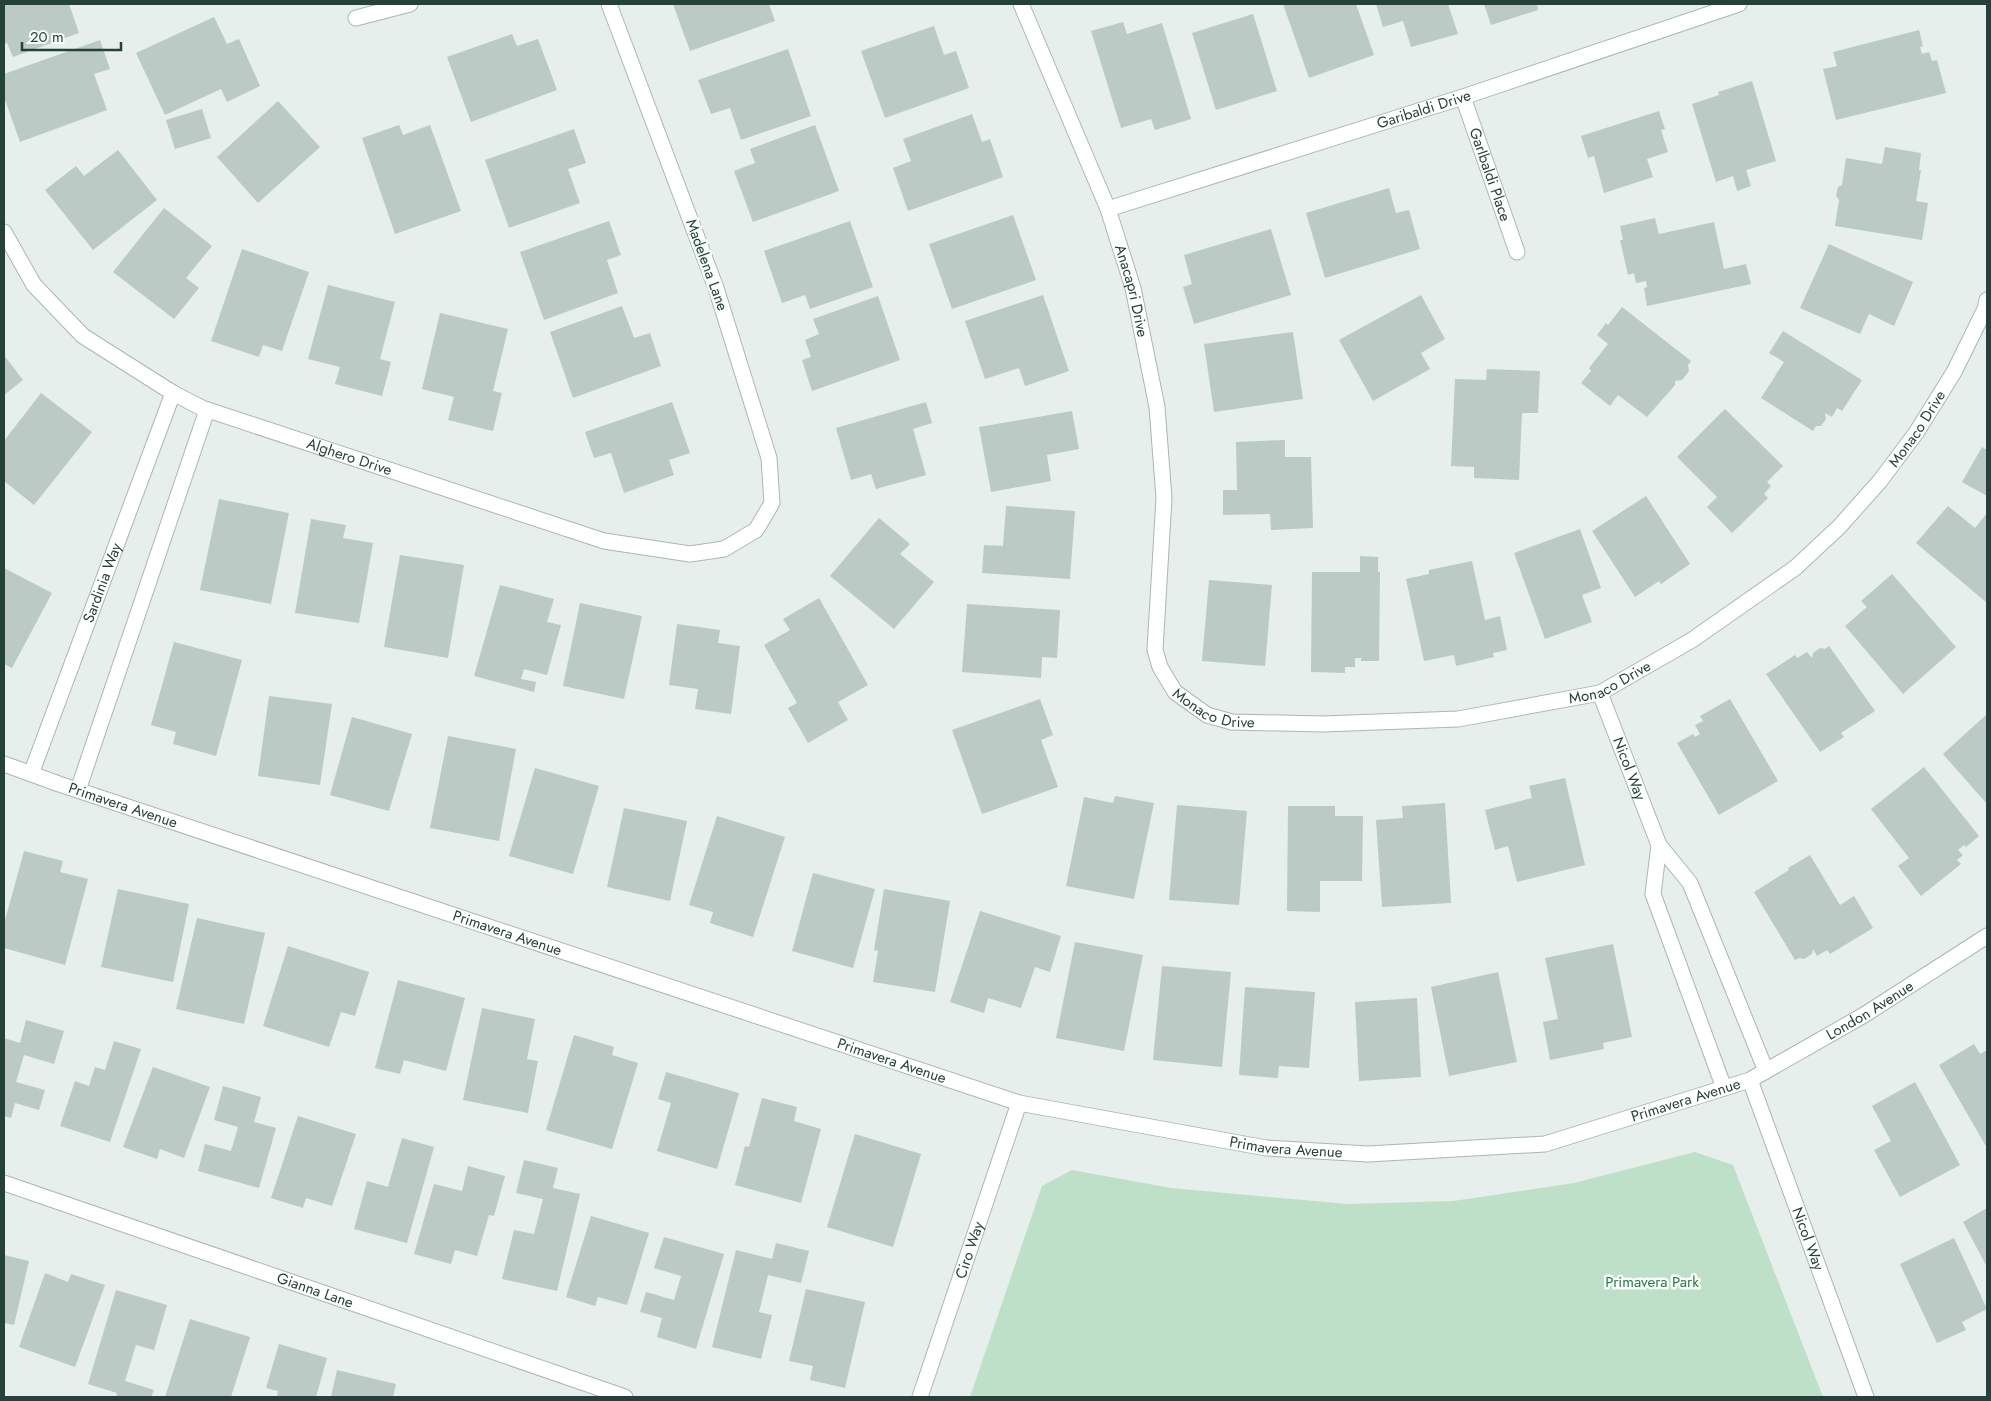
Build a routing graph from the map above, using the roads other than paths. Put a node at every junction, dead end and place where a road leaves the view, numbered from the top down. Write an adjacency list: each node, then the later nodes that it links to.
1 (410, 4): 5 (street)
2 (609, 4): 13 (street, Madelena Lane)
3 (1020, 4): 7 (street, Anacapri Drive)
4 (1739, 4): 6 (street, Garibaldi Drive)
5 (356, 18)
6 (1463, 97): 7 (street, Garibaldi Drive); 9 (street, GarIbaldi Place)
7 (1108, 209): 14 (street, Anacapri Drive)
8 (4, 232): 11 (street, Alghero Drive)
9 (1517, 252)
10 (1987, 300): 15 (street, Monaco Drive)
11 (173, 393): 12 (street, Alghero Drive); 17 (street, Sardinia Way)
12 (207, 410): 13 (street, Alghero Drive); 18 (street)
13 (756, 530)
14 (1158, 595): 15 (street, Monaco Drive)
15 (1600, 693): 19 (street, Nicol Way)
16 (4, 764): 17 (street, Primavera Avenue)
17 (31, 774): 18 (street, Primavera Avenue)
18 (78, 790): 24 (street, Primavera Avenue)
19 (1659, 845): 21 (street, Nicol Way); 23 (street, Nicol Way)
20 (1987, 936): 21 (street, London Avenue)
21 (1766, 1070): 22 (street, London Avenue)
22 (1750, 1080): 23 (street, Primavera Avenue); 28 (street, Nicol Way)
23 (1724, 1088): 24 (street, Primavera Avenue)
24 (1020, 1103): 27 (street, Ciro Way)
25 (4, 1183): 26 (street, Gianna Lane)
26 (624, 1397)
27 (920, 1397)
28 (1866, 1397)

